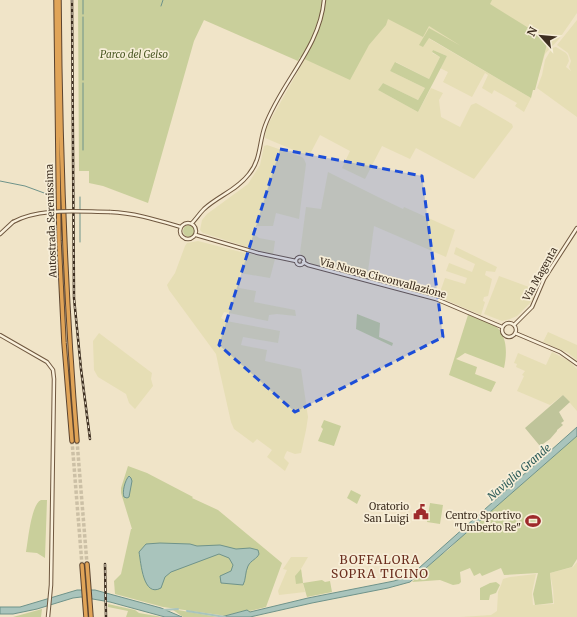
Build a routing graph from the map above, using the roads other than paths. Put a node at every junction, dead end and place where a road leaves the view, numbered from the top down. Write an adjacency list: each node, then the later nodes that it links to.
1 (56, 0): 16 (highway, Autostrada Serenissima)
2 (60, 0): 17 (highway, Autostrada Serenissima)
3 (324, 0): 4 (street)
4 (192, 223): 5 (street); 8 (street)
5 (181, 227): 7 (street, bridge); 8 (street)
6 (577, 228): 11 (street, Via Magenta)
7 (0, 234)
8 (196, 235): 9 (street)
9 (296, 261): 10 (street); 10 (street)
10 (303, 262): 12 (street, Via Nuova Circonvallazione)
11 (514, 325): 12 (street); 13 (street)
12 (502, 327): 13 (street)
13 (515, 333): 15 (street)
14 (0, 335): 20 (street)
15 (577, 364)
16 (72, 441)
17 (77, 441)
18 (87, 564): 22 (highway)
19 (82, 565): 21 (highway)
20 (48, 617)
21 (86, 617)
22 (91, 617)

